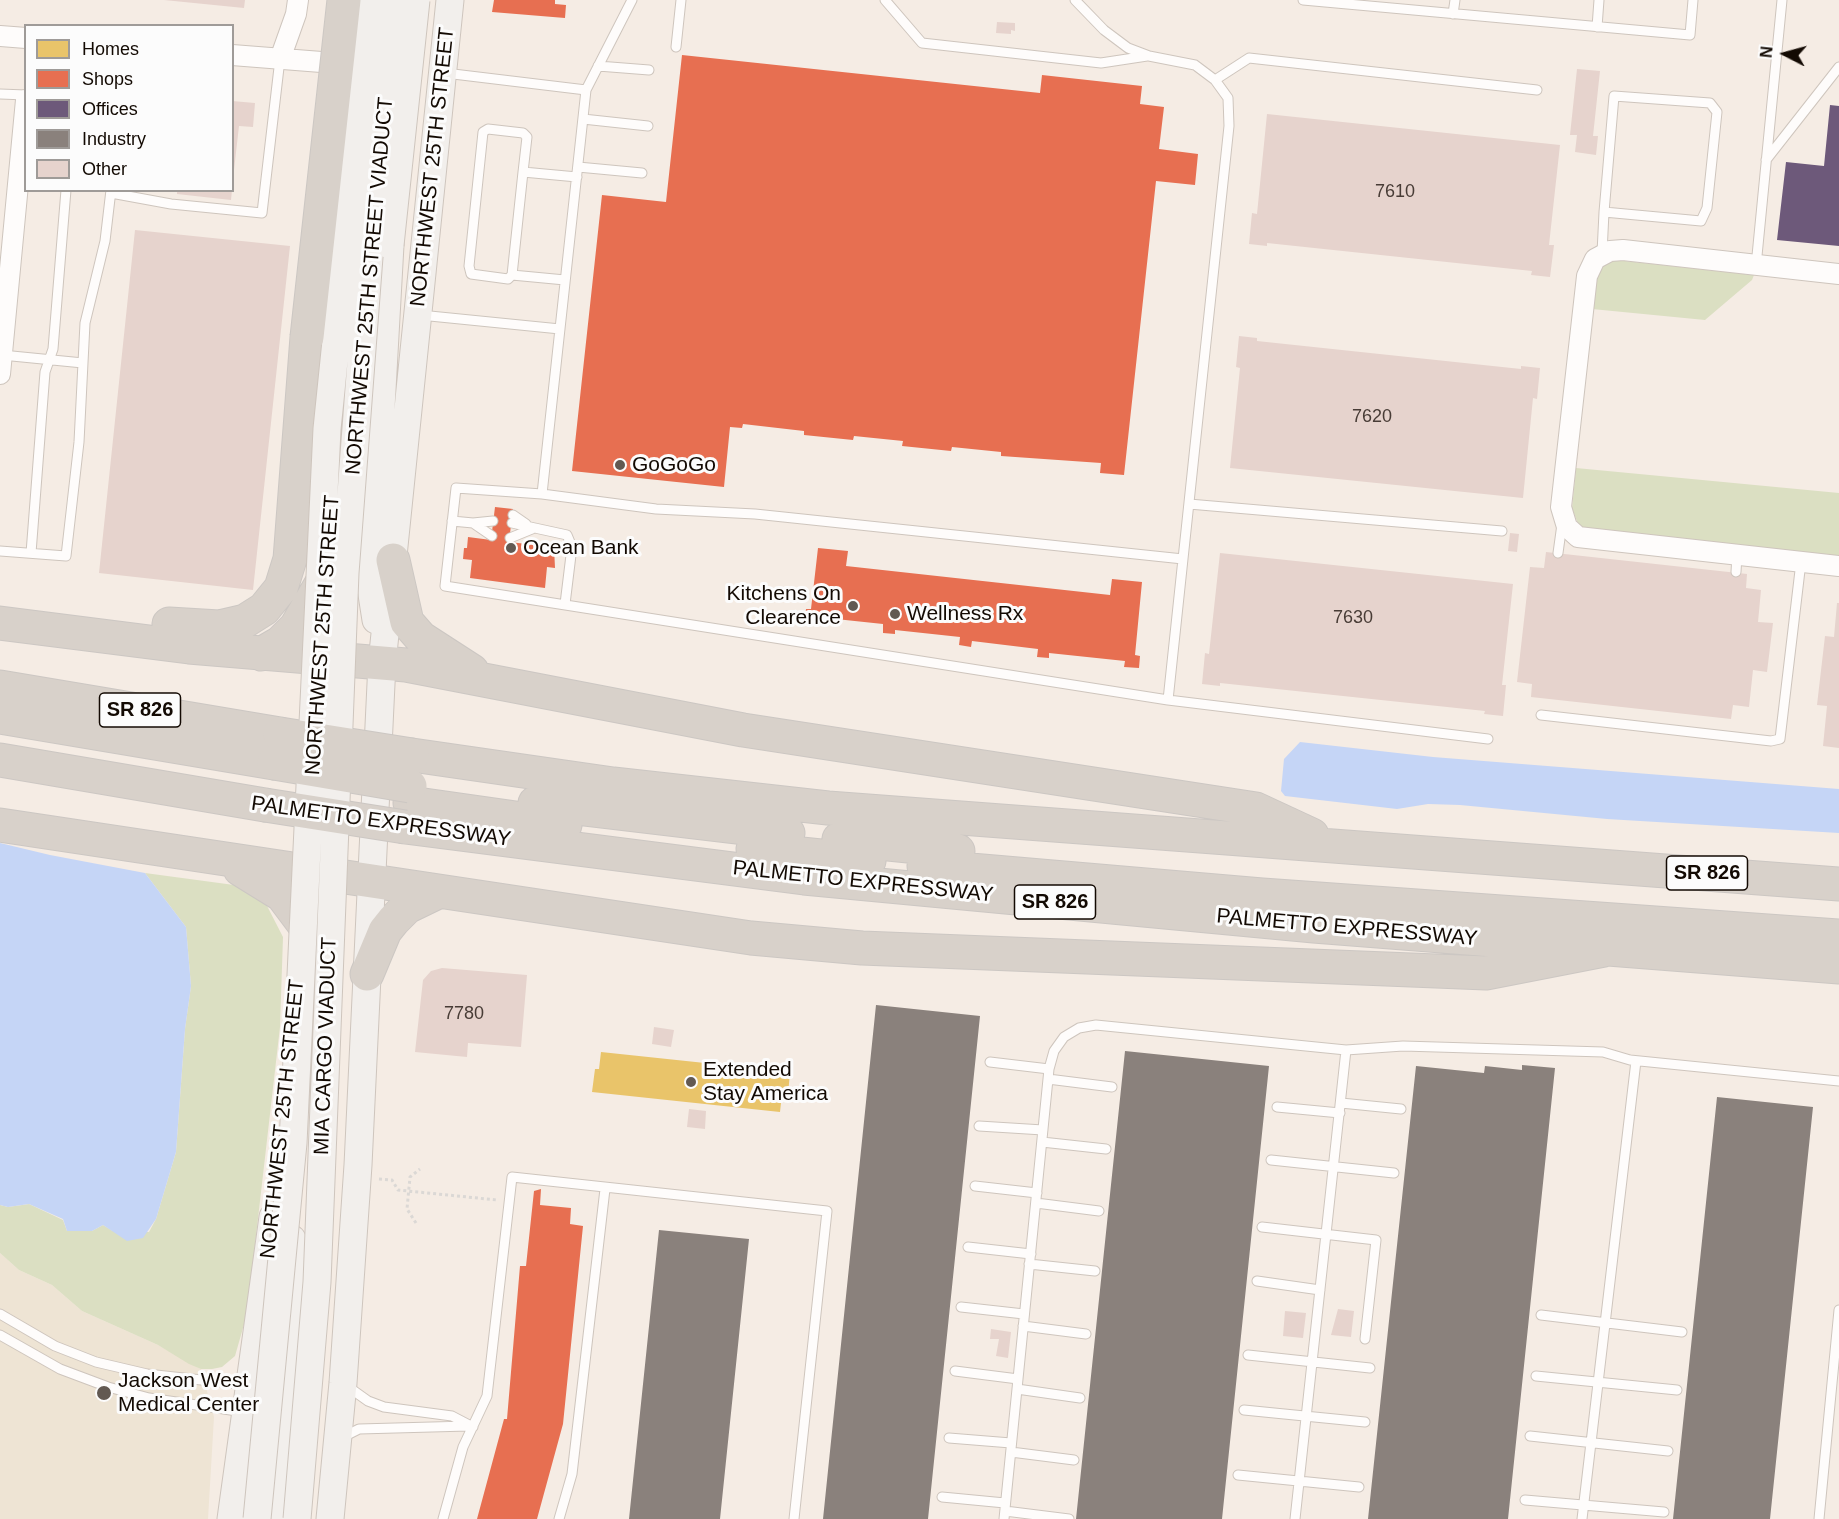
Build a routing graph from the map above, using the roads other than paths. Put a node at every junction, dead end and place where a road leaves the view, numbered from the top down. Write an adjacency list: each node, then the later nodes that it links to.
1 (298, 0): 24 (street)
2 (344, 0): 71 (highway, bridge)
3 (371, 0): 69 (main road, NORTHWEST 25TH STREET VIADUCT, bridge)
4 (382, 0): 26 (main road, NORTHWEST 25TH STREET)
5 (397, 0): 69 (main road, NORTHWEST 25TH STREET VIADUCT, bridge)
6 (417, 0): 75 (main road, bridge)
7 (450, 0): 29 (main road, NORTHWEST 25TH STREET)
8 (632, 0): 25 (lane)
9 (681, 0): 21 (lane)
10 (885, 0): 23 (lane)
11 (1075, 0): 23 (lane)
12 (1303, 0): 17 (lane)
13 (1455, 0): 17 (lane)
14 (1599, 0): 18 (lane)
15 (1693, 0): 18 (lane)
16 (1782, 0): 38 (lane)
17 (1453, 14): 18 (lane)
18 (1597, 27)
19 (0, 36): 20 (street)
20 (24, 38)
21 (676, 47)
22 (234, 55): 24 (street)
23 (1149, 56): 30 (lane)
24 (280, 59): 26 (street); 43 (lane)
25 (598, 66): 28 (lane); 31 (lane)
26 (375, 67): 29 (street); 69 (main road, NORTHWEST 25TH STREET)
27 (1839, 67): 38 (lane)
28 (650, 70)
29 (442, 73): 31 (lane); 50 (main road, NORTHWEST 25TH STREET)
30 (1215, 80): 32 (lane); 56 (lane)
31 (586, 90): 35 (lane)
32 (1537, 90)
33 (0, 94): 34 (lane)
34 (24, 95)
35 (583, 119): 37 (lane); 40 (lane)
36 (24, 121): 54 (street)
37 (648, 126)
38 (1765, 160): 46 (lane)
39 (523, 172): 40 (lane); 48 (lane); 48 (lane)
40 (577, 172): 41 (lane); 49 (lane)
41 (642, 173)
42 (66, 192): 52 (lane)
43 (111, 192): 53 (lane)
44 (1604, 212): 44 (lane); 45 (lane)
45 (1602, 253): 46 (street); 57 (street)
46 (1756, 266): 47 (street)
47 (1839, 274)
48 (512, 275): 49 (lane)
49 (565, 280): 51 (lane)
50 (418, 315): 51 (lane); 66 (main road, NORTHWEST 25TH STREET)
51 (560, 329): 55 (lane)
52 (48, 360): 53 (lane); 54 (lane); 64 (lane)
53 (83, 363): 64 (lane)
54 (1, 365)
55 (542, 494): 58 (lane); 65 (lane)
56 (1189, 504): 61 (lane); 65 (lane)
57 (1562, 519): 63 (lane); 67 (street)
58 (452, 521): 59 (lane); 70 (lane)
59 (473, 523): 59 (lane)
60 (532, 529): 60 (lane); 70 (lane)
61 (1502, 531)
62 (0, 551): 64 (lane)
63 (1558, 553)
64 (32, 554)
65 (1183, 559): 78 (lane)
66 (393, 560): 75 (main road, NORTHWEST 25TH STREET); 76 (highway)
67 (1801, 562): 68 (street); 79 (lane)
68 (1839, 566)
69 (330, 572): 73 (highway); 74 (main road, NORTHWEST 25TH STREET); 171 (main road, MIA CARGO VIADUCT, bridge); 173 (main road, MIA CARGO VIADUCT, bridge)
70 (565, 604): 78 (lane)
71 (0, 607)
72 (0, 623): 73 (highway)
73 (261, 654): 74 (highway)
74 (320, 660): 75 (highway); 89 (main road, NORTHWEST 25TH STREET)
75 (382, 663): 76 (highway); 90 (main road, NORTHWEST 25TH STREET)
76 (486, 681): 87 (highway)
77 (0, 687): 84 (highway, PALMETTO EXPRESSWAY / SR 826)
78 (1168, 700): 82 (lane)
79 (1541, 715)
80 (0, 717): 84 (highway)
81 (0, 736): 84 (highway)
82 (1488, 739)
83 (0, 760): 84 (highway, PALMETTO EXPRESSWAY / SR 826)
84 (273, 771): 85 (highway, PALMETTO EXPRESSWAY / SR 826, bridge); 85 (highway, PALMETTO EXPRESSWAY / SR 826, bridge)
85 (409, 793): 87 (highway, PALMETTO EXPRESSWAY / SR 826); 93 (highway); 95 (highway); 96 (highway, PALMETTO EXPRESSWAY / SR 826)
86 (0, 825): 88 (highway)
87 (1330, 844): 91 (highway, PALMETTO EXPRESSWAY / SR 826)
88 (225, 861): 89 (highway); 94 (highway)
89 (309, 873): 90 (highway); 94 (main road, NORTHWEST 25TH STREET)
90 (371, 882): 92 (highway); 98 (main road, NORTHWEST 25TH STREET)
91 (1839, 884)
92 (438, 892): 96 (highway); 98 (highway)
93 (1839, 916)
94 (303, 923): 114 (main road, NORTHWEST 25TH STREET)
95 (1839, 936)
96 (1604, 950): 97 (highway, PALMETTO EXPRESSWAY / SR 826)
97 (1839, 967)
98 (367, 974): 144 (main road, NORTHWEST 25TH STREET)
99 (1346, 1050): 100 (lane); 102 (lane); 106 (lane)
100 (1636, 1061): 103 (lane); 132 (lane)
101 (990, 1062): 102 (lane)
102 (1048, 1074): 104 (lane); 109 (lane)
103 (1839, 1081)
104 (1112, 1087)
105 (1277, 1107): 106 (lane)
106 (1340, 1108): 107 (lane); 113 (lane)
107 (1401, 1109)
108 (979, 1126): 109 (lane)
109 (1043, 1130): 110 (lane)
110 (1042, 1142): 111 (lane); 118 (lane)
111 (1106, 1149)
112 (1271, 1160): 113 (lane)
113 (1334, 1166): 115 (lane); 121 (lane)
114 (279, 1167): 146 (main road, NORTHWEST 25TH STREET); 172 (main road)
115 (1394, 1173)
116 (975, 1186): 118 (lane)
117 (605, 1189): 154 (lane); 176 (lane); 177 (lane)
118 (1036, 1198): 119 (lane); 123 (lane)
119 (1099, 1211)
120 (1262, 1227): 121 (lane)
121 (1326, 1233): 126 (lane); 137 (lane)
122 (968, 1247): 123 (lane)
123 (1030, 1259): 124 (lane); 130 (lane)
124 (1095, 1271)
125 (1257, 1281): 126 (lane)
126 (1320, 1290): 139 (lane)
127 (961, 1307): 130 (lane)
128 (1839, 1310): 181 (lane)
129 (0, 1314): 146 (lane)
130 (1024, 1314): 133 (lane)
131 (1541, 1315): 132 (lane)
132 (1607, 1322): 134 (lane); 145 (lane)
133 (1023, 1326): 135 (lane); 143 (lane)
134 (1682, 1332)
135 (1086, 1334)
136 (0, 1335): 151 (lane)
137 (1365, 1339)
138 (1248, 1355): 139 (lane)
139 (1312, 1361): 140 (lane); 152 (lane)
140 (1370, 1368)
141 (955, 1371): 143 (lane)
142 (1536, 1376): 145 (lane)
143 (1018, 1379): 147 (lane)
144 (343, 1383): 154 (lane); 157 (main road, NORTHWEST 25TH STREET)
145 (1599, 1384): 148 (lane); 158 (lane)
146 (250, 1386): 151 (main road, NORTHWEST 25TH STREET)
147 (1017, 1389): 149 (lane); 159 (lane)
148 (1677, 1390)
149 (1080, 1398)
150 (1244, 1410): 152 (lane)
151 (246, 1412): 170 (main road, NORTHWEST 25TH STREET)
152 (1306, 1417): 153 (lane); 163 (lane)
153 (1365, 1422)
154 (473, 1427): 157 (lane); 175 (lane)
155 (1530, 1436): 158 (lane)
156 (949, 1438): 159 (lane)
157 (338, 1439): 174 (main road, NORTHWEST 25TH STREET)
158 (1591, 1443): 160 (lane); 167 (lane)
159 (1011, 1448): 161 (lane); 168 (lane)
160 (1668, 1452)
161 (1074, 1460)
162 (1238, 1475): 163 (lane)
163 (1299, 1481): 164 (lane); 179 (lane)
164 (1359, 1487)
165 (942, 1497): 168 (lane)
166 (1525, 1500): 167 (lane)
167 (1583, 1505): 169 (lane); 180 (lane)
168 (1005, 1511): 178 (lane)
169 (1664, 1512)
170 (231, 1519)
171 (257, 1519)
172 (276, 1519)
173 (297, 1519)
174 (330, 1519)
175 (443, 1519)
176 (559, 1519)
177 (794, 1519)
178 (1069, 1519)
179 (1295, 1519)
180 (1582, 1519)
181 (1819, 1519)

